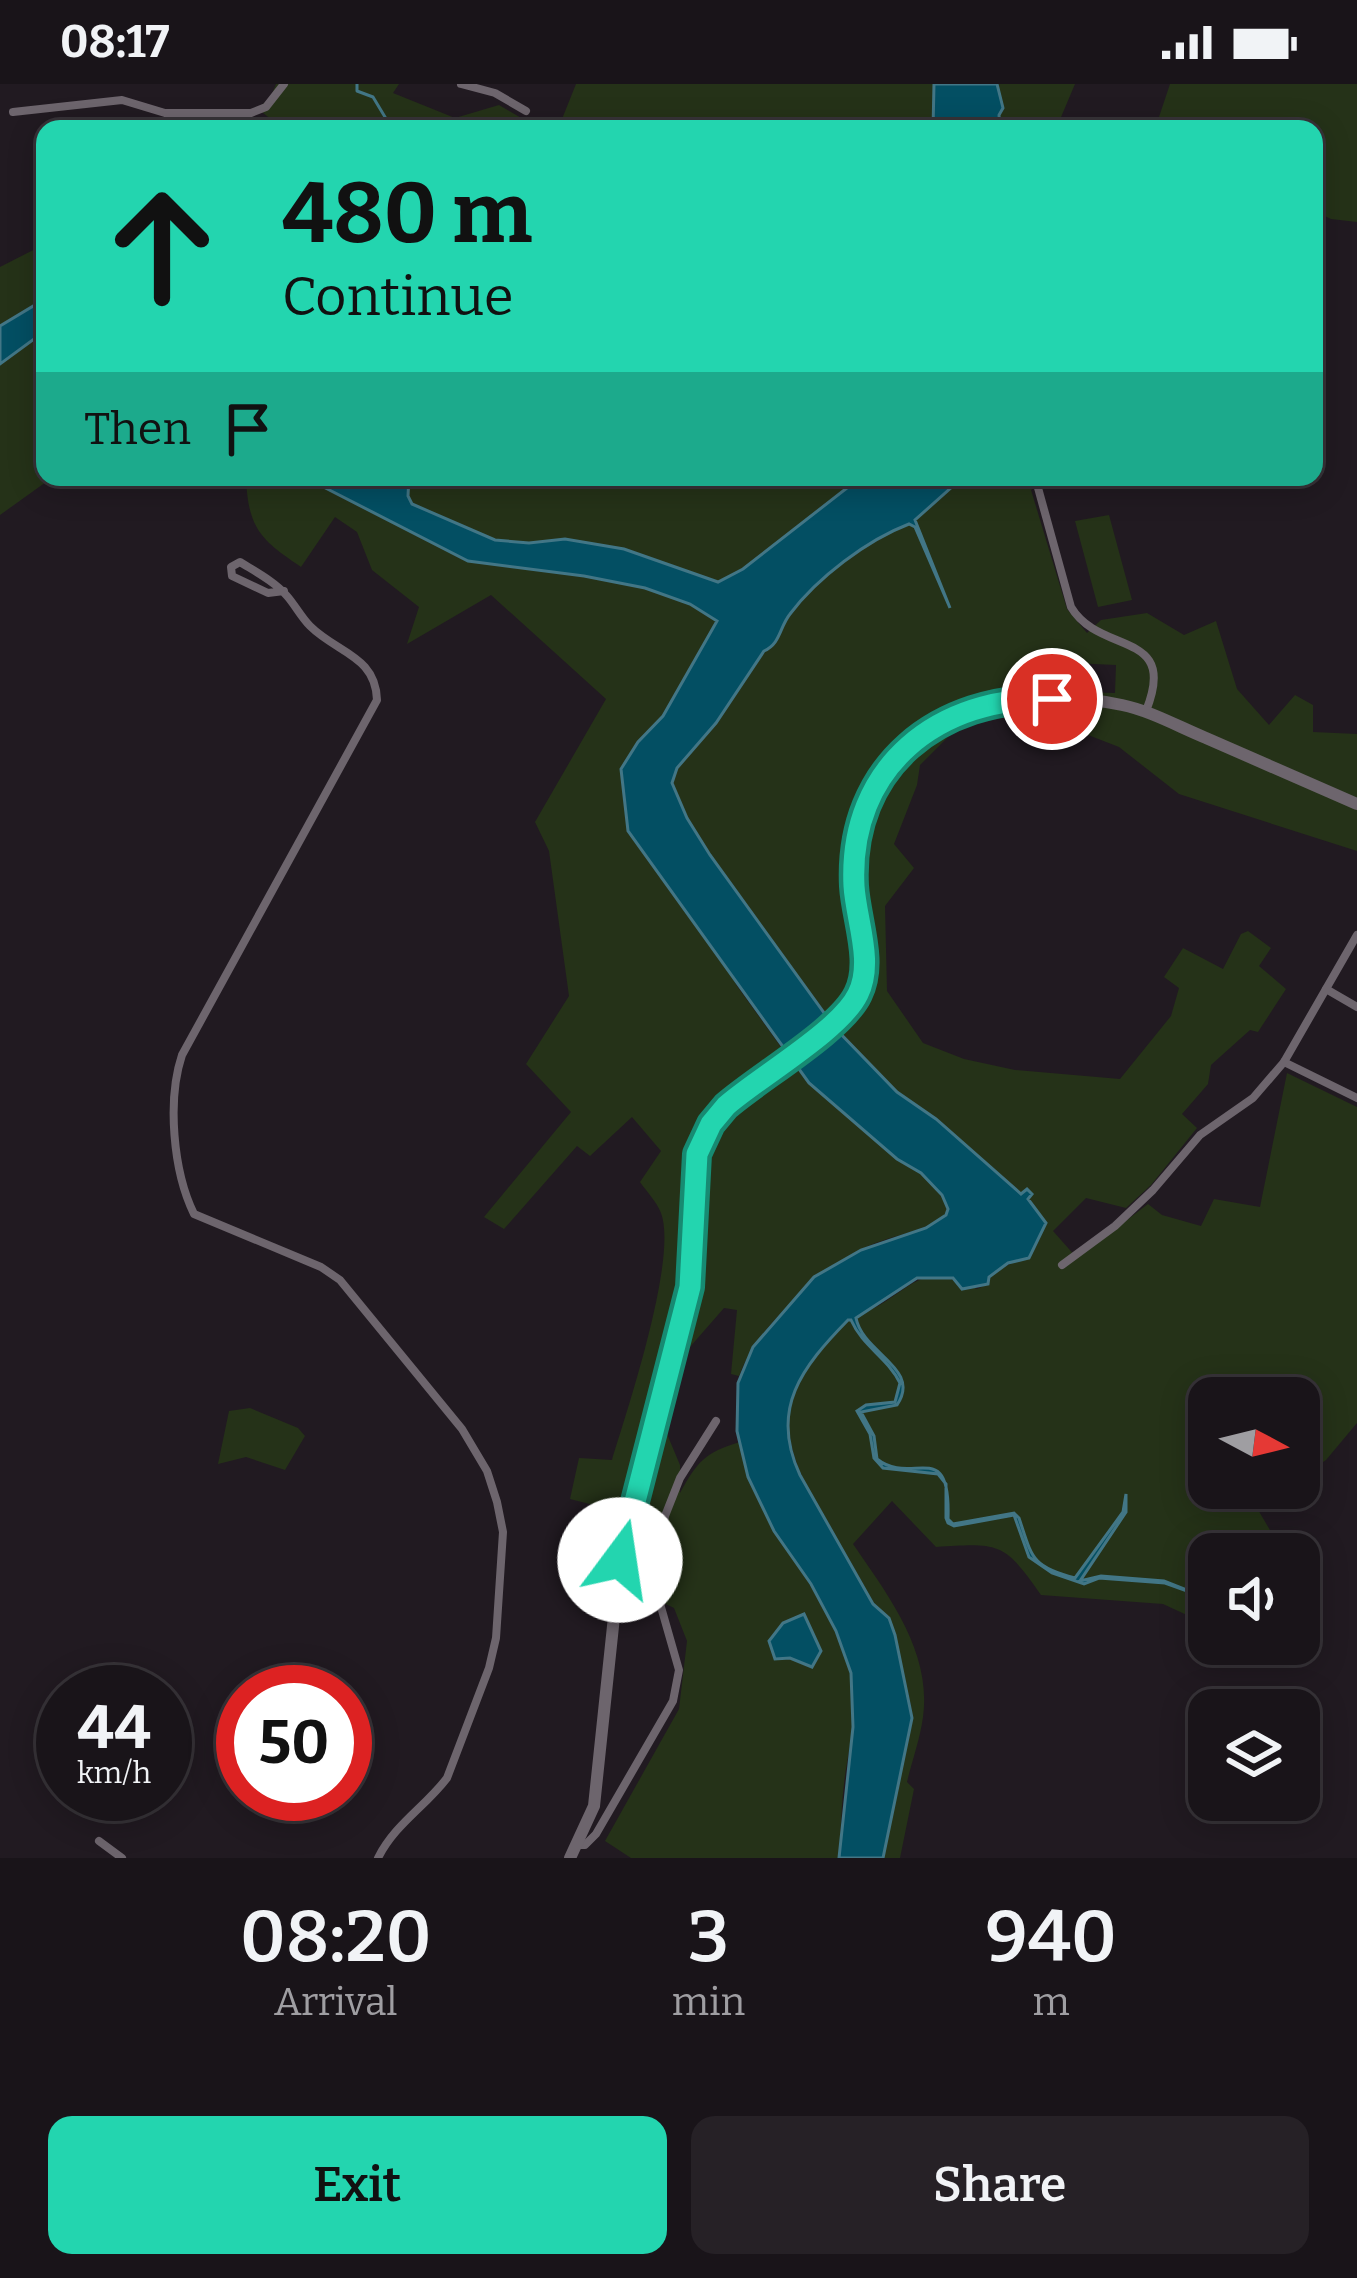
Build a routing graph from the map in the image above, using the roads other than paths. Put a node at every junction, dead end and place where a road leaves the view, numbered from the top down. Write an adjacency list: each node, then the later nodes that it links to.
1 (284, 84): 4 (street)
2 (461, 84): 3 (street)
3 (526, 111)
4 (14, 112)
5 (1037, 486): 7 (street)
6 (284, 591): 6 (street); 19 (street)
7 (1145, 712): 8 (main road); 17 (main road)
8 (1357, 804)
9 (1357, 935): 10 (street)
10 (1326, 989): 11 (street); 12 (street)
11 (1357, 1007)
12 (1284, 1062): 13 (street); 14 (street)
13 (1357, 1098)
14 (1062, 1265)
15 (716, 1421): 17 (street)
16 (100, 1841): 18 (street)
17 (579, 1845): 20 (main road)
18 (122, 1858)
19 (378, 1858)
20 (570, 1858)

